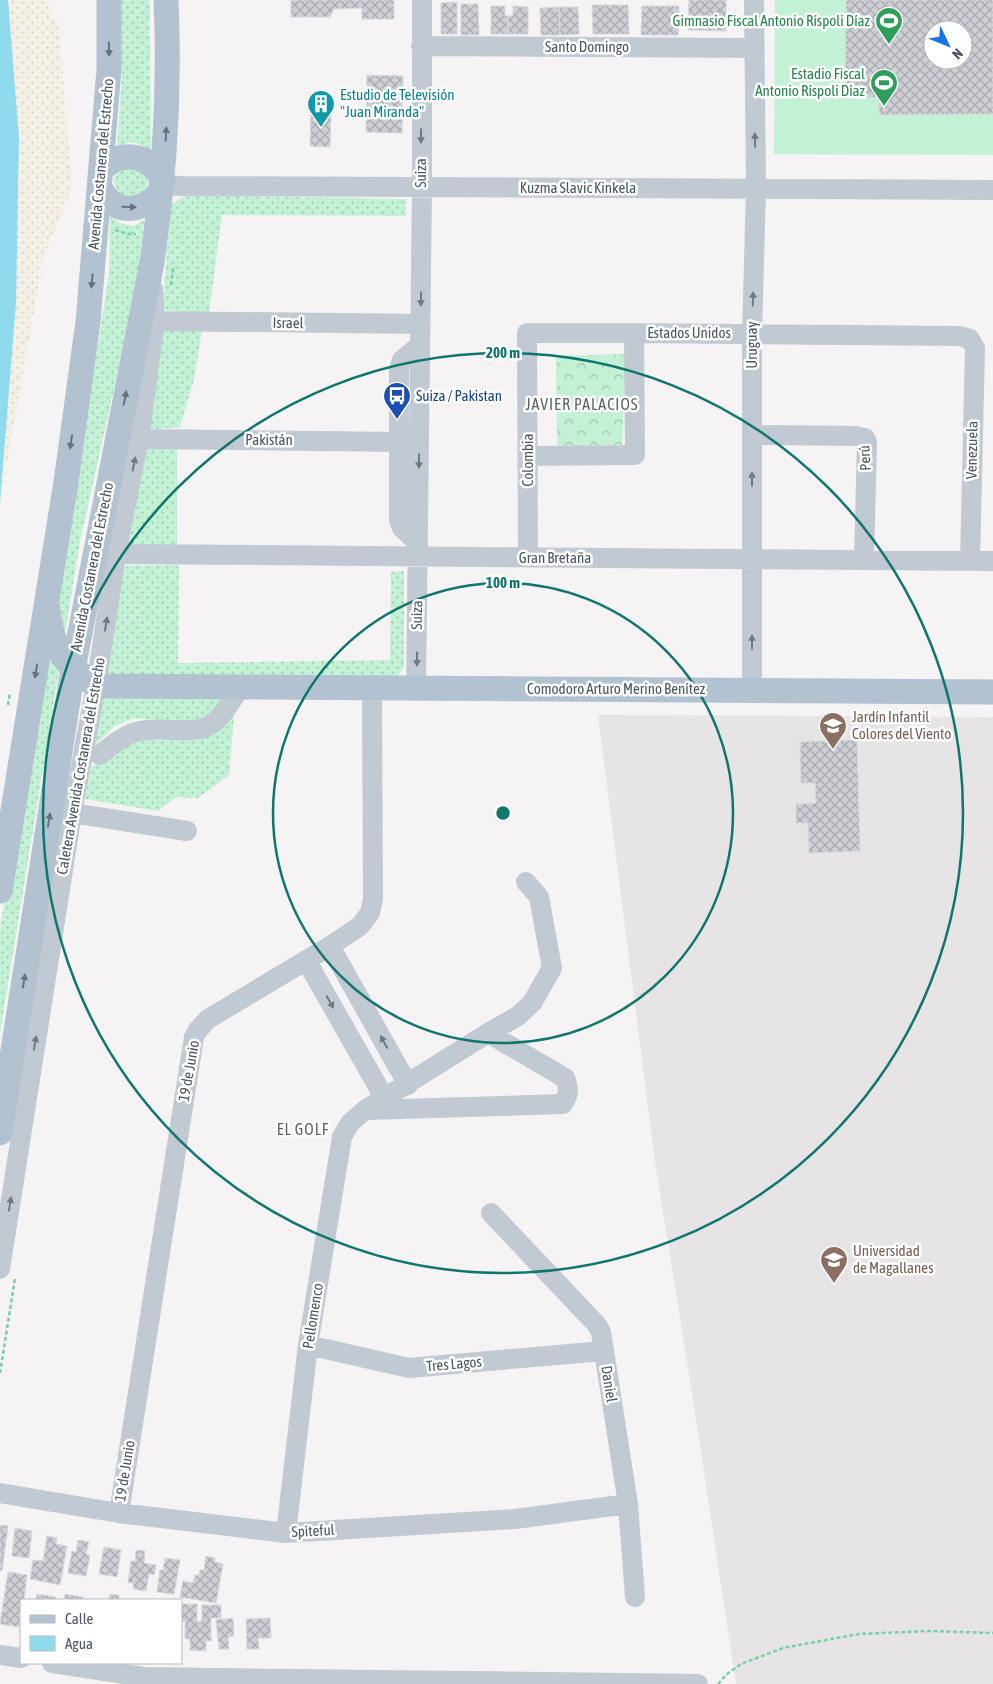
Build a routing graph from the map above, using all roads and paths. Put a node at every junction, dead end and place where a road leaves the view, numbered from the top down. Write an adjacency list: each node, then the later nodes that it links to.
1 (109, 0): 7 (main road, Avenida Costanera del Estrecho, one-way to 7)
2 (166, 0): 8 (main road, Avenida Costanera del Estrecho, one-way to 2)
3 (422, 0): 5 (street, Suiza)
4 (754, 0): 6 (street, Uruguay)
5 (420, 46): 6 (street, Santo Domingo); 9 (street, Suiza, one-way to 9)
6 (754, 48): 10 (street, Uruguay, one-way to 6)
7 (100, 179): 8 (main road); 8 (main road, one-way to 8); 12 (main road, Avenida Costanera del Estrecho)
8 (162, 186): 9 (street, Kuzma Slavic Kinkela); 13 (main road, Avenida Costanera del Estrecho)
9 (422, 188): 10 (street, Kuzma Slavic Kinkela); 16 (street, Suiza, one-way to 16)
10 (756, 189): 11 (street, Kuzma Slavic Kinkela); 19 (street, Uruguay, one-way to 10)
11 (993, 190)
12 (96, 228): 13 (path); 33 (main road, Avenida Costanera del Estrecho, one-way to 33)
13 (157, 232): 14 (main road, Avenida Costanera del Estrecho)
14 (152, 262): 15 (street, Caletera Avenida Costanera del Estrecho); 34 (main road, Avenida Costanera del Estrecho, one-way to 14)
15 (155, 321): 16 (street, Israel); 23 (street, Caletera Avenida Costanera del Estrecho)
16 (420, 324): 21 (street, Suiza)
17 (634, 332): 18 (street, Estados Unidos); 19 (street, Estados Unidos); 25 (street)
18 (527, 333): 25 (street, Colombia)
19 (752, 333): 20 (street, Estados Unidos); 22 (street, Uruguay)
20 (970, 339): 31 (street, Venezuela)
21 (419, 346): 24 (street); 26 (street, Suiza, one-way to 26)
22 (752, 435): 29 (street, Uruguay, one-way to 22); 30 (street, Perú)
23 (139, 439): 24 (street, Pakistán); 27 (street, Caletera Avenida Costanera del Estrecho, one-way to 23)
24 (399, 442): 26 (street)
25 (528, 456): 28 (street, Colombia)
26 (418, 550): 27 (street, Gran Bretaña); 28 (street, Gran Bretaña); 38 (street, Suiza, one-way to 38)
27 (116, 554): 35 (street, Caletera Avenida Costanera del Estrecho, one-way to 27)
28 (528, 558): 29 (street, Gran Bretaña)
29 (752, 559): 30 (street, Gran Bretaña); 39 (street, Uruguay, one-way to 29)
30 (864, 560): 31 (street, Gran Bretaña)
31 (970, 561): 32 (street, Gran Bretaña)
32 (993, 561)
33 (47, 603): 34 (main road); 45 (main road, Avenida Costanera del Estrecho, one-way to 45)
34 (73, 669): 35 (main road); 52 (main road, Avenida Costanera del Estrecho, one-way to 34)
35 (96, 686): 36 (main road, Comodoro Arturo Merino Benítez); 42 (street, Caletera Avenida Costanera del Estrecho)
36 (240, 688): 37 (main road, Comodoro Arturo Merino Benítez); 41 (street)
37 (372, 688): 38 (main road, Comodoro Arturo Merino Benítez); 46 (street, 19 de Junio)
38 (416, 688): 39 (main road, Comodoro Arturo Merino Benítez)
39 (752, 690): 40 (main road, Comodoro Arturo Merino Benítez)
40 (993, 692)
41 (100, 755)
42 (72, 812): 43 (street); 54 (street, Caletera Avenida Costanera del Estrecho, one-way to 42)
43 (187, 830)
44 (526, 882): 48 (street, Pellomenco)
45 (0, 891)
46 (330, 946): 47 (street, 19 de Junio); 49 (street, one-way to 46)
47 (306, 960): 50 (street, one-way to 50); 59 (street, 19 de Junio)
48 (488, 1033): 49 (street, Pellomenco); 51 (street)
49 (408, 1085): 50 (street, Pellomenco)
50 (385, 1099): 51 (street, Pellomenco)
51 (365, 1110): 55 (street, Pellomenco)
52 (0, 1133)
53 (491, 1213): 56 (street, Daniel)
54 (0, 1269)
55 (308, 1345): 56 (street, Tres Lagos); 60 (street, Pellomenco)
56 (603, 1351): 58 (street, Daniel)
57 (0, 1494): 59 (street, Spiteful)
58 (628, 1504): 60 (street, Spiteful); 61 (street, Daniel)
59 (118, 1513): 60 (street, Spiteful)
60 (286, 1533)
61 (634, 1597)
62 (993, 1633): 67 (path)
63 (0, 1655): 64 (street)
64 (20, 1658)
65 (59, 1664): 66 (street)
66 (698, 1684)
67 (718, 1684)

